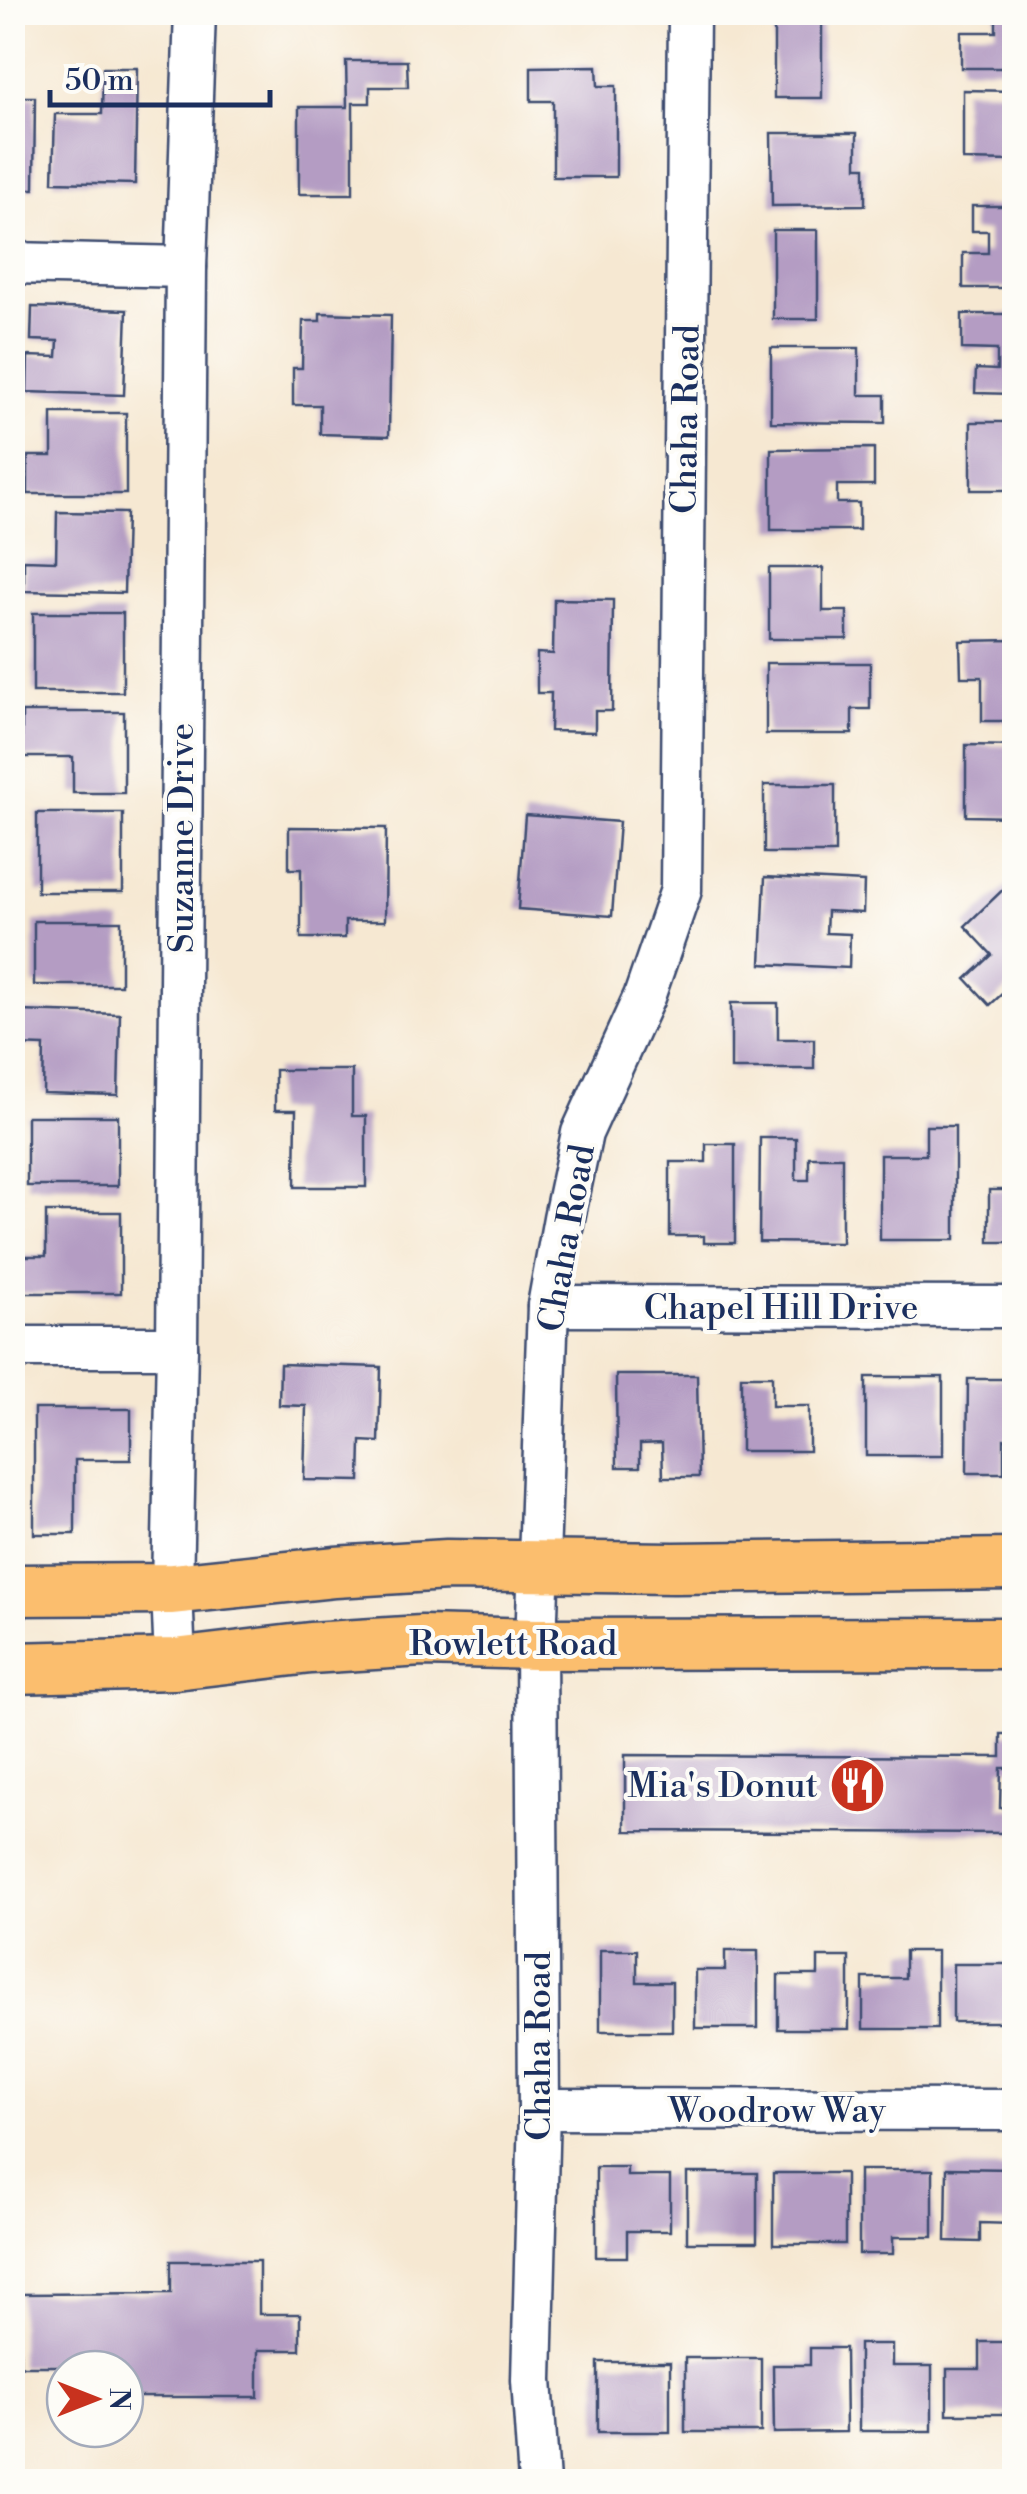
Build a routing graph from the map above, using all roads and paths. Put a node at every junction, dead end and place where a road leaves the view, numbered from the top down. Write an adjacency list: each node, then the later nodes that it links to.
1 (196, 12): 4 (street, Suzanne Drive)
2 (689, 12): 5 (street, Chaha Road)
3 (12, 263): 4 (street)
4 (186, 268): 8 (street, Suzanne Drive)
5 (548, 1306): 6 (street, Chapel Hill Drive); 10 (street, Chaha Road)
6 (1014, 1307)
7 (12, 1347): 8 (street)
8 (177, 1347): 11 (street, Suzanne Drive)
9 (1014, 1564): 10 (main road)
10 (539, 1565): 11 (main road); 14 (street, Chaha Road)
11 (172, 1589): 12 (main road); 15 (street, Suzanne Drive)
12 (12, 1590)
13 (1013, 1637): 14 (main road, Rowlett Road)
14 (536, 1644): 15 (main road, Rowlett Road); 17 (street, Chaha Road)
15 (175, 1664): 16 (main road, Rowlett Road)
16 (12, 1668)
17 (538, 2110): 18 (street, Woodrow Way); 19 (street, Chaha Road)
18 (1014, 2110)
19 (539, 2482)

